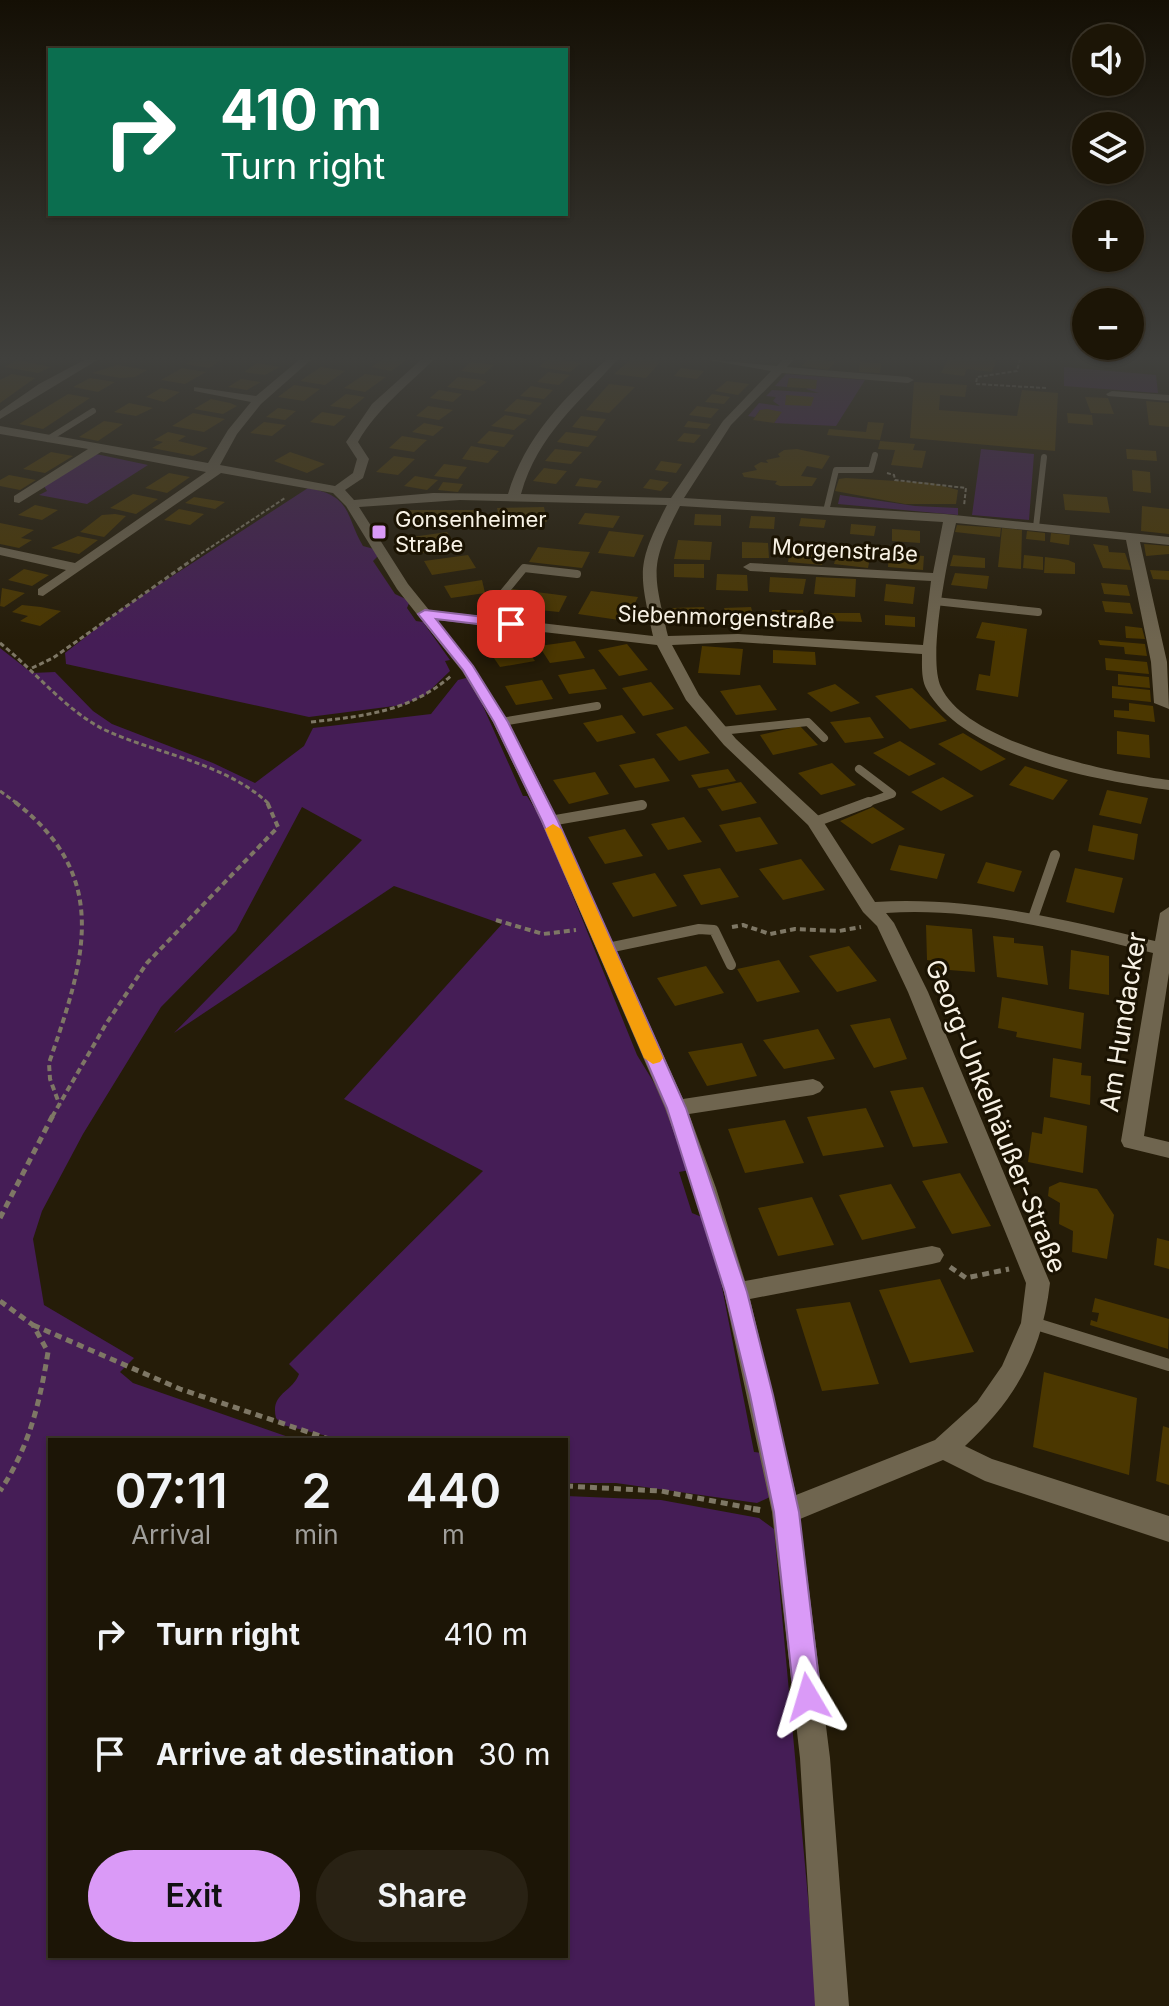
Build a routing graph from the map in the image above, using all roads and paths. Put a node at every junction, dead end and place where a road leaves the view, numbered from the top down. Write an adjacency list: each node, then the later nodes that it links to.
1 (91, 453): 13 (street)
2 (117, 453): 9 (street)
3 (222, 453): 9 (street)
4 (359, 453): 12 (street)
5 (529, 453): 14 (street)
6 (707, 453): 15 (street, Georg-Unkelhäußer-Straße)
7 (875, 455): 10 (lane)
8 (1044, 457): 18 (lane)
9 (213, 470): 12 (street); 23 (street)
10 (871, 470): 16 (lane); 17 (path)
11 (295, 491): 34 (path)
12 (344, 497): 14 (street); 29 (street)
13 (19, 499)
14 (513, 499): 15 (street)
15 (676, 500): 16 (street); 31 (street, Georg-Unkelhäußer-Straße)
16 (827, 507): 17 (street)
17 (956, 520): 18 (street); 25 (street, Morgenstraße)
18 (1036, 527): 19 (street)
19 (1132, 537): 20 (street); 36 (street)
20 (1169, 541)
21 (0, 551): 23 (street)
22 (750, 567): 25 (street, Morgenstraße)
23 (78, 568): 26 (street)
24 (577, 574): 30 (lane)
25 (937, 577): 27 (street, Morgenstraße)
26 (43, 592)
27 (935, 601): 28 (lane); 33 (street, Morgenstraße)
28 (1038, 612)
29 (425, 614): 30 (street, Siebenmorgenstraße); 35 (street)
30 (481, 620): 31 (street, Siebenmorgenstraße)
31 (662, 641): 33 (street, Siebenmorgenstraße); 40 (street, Georg-Unkelhäußer-Straße)
32 (0, 643): 34 (path)
33 (931, 650): 43 (street, Morgenstraße)
34 (32, 668): 60 (path)
35 (469, 669): 38 (path); 39 (street)
36 (1166, 704)
37 (597, 706): 39 (lane)
38 (311, 722)
39 (501, 722): 46 (street)
40 (721, 731): 41 (lane); 47 (street, Georg-Unkelhäußer-Straße)
41 (824, 738)
42 (859, 769): 47 (lane)
43 (1169, 785)
44 (0, 791): 60 (path)
45 (642, 805): 46 (lane)
46 (550, 821): 54 (street)
47 (815, 822): 49 (street, Georg-Unkelhäußer-Straße)
48 (1055, 855): 51 (lane)
49 (870, 908): 51 (street); 65 (street, Georg-Unkelhäußer-Straße)
50 (1169, 913): 57 (street, Am Hundacker)
51 (1033, 918): 57 (street)
52 (496, 920): 54 (path)
53 (743, 925): 55 (path)
54 (594, 927): 56 (street)
55 (839, 931)
56 (603, 949): 58 (lane); 61 (street)
57 (1162, 949): 62 (street, Am Hundacker)
58 (731, 965)
59 (813, 1087): 61 (street)
60 (60, 1106): 63 (path)
61 (676, 1108): 66 (street)
62 (1169, 1150)
63 (0, 1218)
64 (932, 1255): 65 (path); 66 (street)
65 (1031, 1264): 68 (street, Georg-Unkelhäußer-Straße)
66 (736, 1292): 75 (street)
67 (0, 1301): 69 (path)
68 (1033, 1323): 70 (lane); 72 (street, Georg-Unkelhäußer-Straße)
69 (33, 1325): 71 (path); 74 (path)
70 (1169, 1365)
71 (325, 1438)
72 (944, 1448): 75 (street, Georg-Unkelhäußer-Straße); 76 (street)
73 (568, 1486): 75 (path)
74 (0, 1491)
75 (786, 1512): 77 (street)
76 (1169, 1529)
77 (832, 2006)

